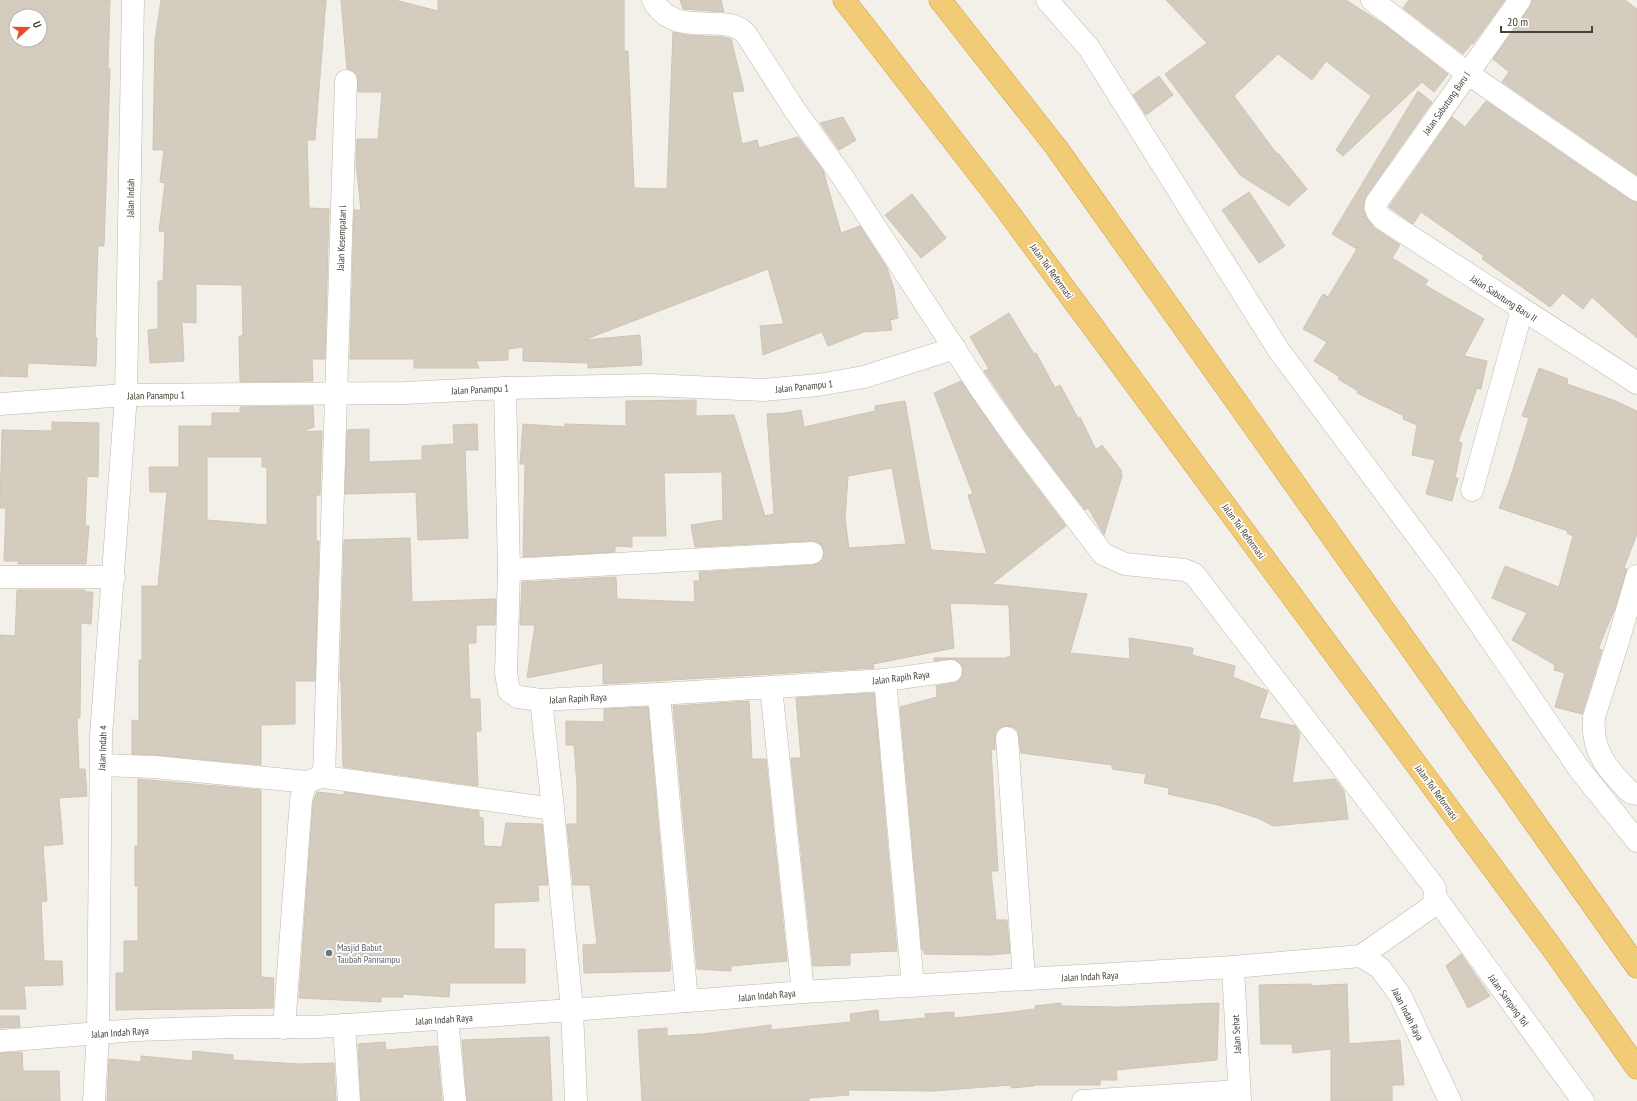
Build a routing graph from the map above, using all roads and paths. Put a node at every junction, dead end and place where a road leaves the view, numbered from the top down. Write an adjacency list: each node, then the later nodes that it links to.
1 (133, 0): 17 (street, Jalan Indah)
2 (652, 0): 13 (street, Jalan Samping Tol)
3 (844, 0): 52 (highway, Jalan Tol Reformasi)
4 (940, 0): 37 (highway)
5 (1047, 0): 35 (street)
6 (1372, 0): 8 (street)
7 (1520, 0): 8 (street, Jalan Sabutung Baru I)
8 (1467, 74): 10 (street); 11 (street, Jalan Sabutung Baru I)
9 (346, 81): 16 (street, Jalan Kesempatan l)
10 (1637, 190)
11 (1375, 208): 12 (street, Jalan Sabutung Baru II)
12 (1522, 310): 14 (street, Jalan Sabutung Baru II); 19 (street)
13 (955, 348): 15 (street, Jalan Panampu 1); 36 (street, Jalan Samping Tol)
14 (1637, 383)
15 (504, 388): 16 (street, Jalan Panampu 1); 21 (street, Jalan Rapih Raya)
16 (335, 394): 17 (street, Jalan Panampu 1); 32 (street, Jalan Kesempatan l)
17 (126, 395): 18 (street, Jalan Panampu 1); 24 (street, Jalan Indah 4)
18 (0, 404)
19 (1472, 490)
20 (812, 553): 21 (street)
21 (508, 570): 29 (street, Jalan Rapih Raya)
22 (1637, 576): 33 (street)
23 (0, 577): 24 (street)
24 (114, 577): 31 (street, Jalan Indah 4)
25 (951, 671): 26 (street, Jalan Rapih Raya)
26 (885, 680): 27 (street, Jalan Rapih Raya); 43 (street)
27 (771, 687): 28 (street, Jalan Rapih Raya); 44 (street)
28 (659, 694): 29 (street, Jalan Rapih Raya); 45 (street)
29 (540, 700): 34 (street)
30 (1007, 738): 42 (street)
31 (101, 765): 32 (street); 50 (street, Jalan Indah 4)
32 (316, 780): 34 (street); 49 (street, Jalan Kesempatan l)
33 (1637, 794)
34 (553, 809): 46 (street)
35 (1637, 841)
36 (1436, 898): 38 (street); 60 (street, Jalan Samping Tol)
37 (1603, 919): 39 (highway); 41 (highway)
38 (1361, 956): 40 (street, Jalan Indah Raya); 59 (street, Jalan Indah Raya)
39 (1637, 963)
40 (1233, 967): 42 (street, Jalan Indah Raya); 53 (street, Jalan Sehat)
41 (1637, 967)
42 (1024, 980): 43 (street, Jalan Indah Raya)
43 (913, 986): 44 (street, Jalan Indah Raya)
44 (803, 992): 45 (street, Jalan Indah Raya)
45 (687, 1001): 46 (street, Jalan Indah Raya)
46 (572, 1010): 47 (street, Jalan Indah Raya); 57 (street)
47 (447, 1019): 48 (street, Jalan Indah Raya); 56 (street)
48 (344, 1025): 49 (street, Jalan Indah Raya); 55 (street)
49 (284, 1028): 50 (street, Jalan Indah Raya)
50 (98, 1034): 51 (street, Jalan Indah Raya); 54 (street, Jalan Indah 4)
51 (0, 1041)
52 (1637, 1068)
53 (1240, 1096): 58 (street)
54 (94, 1101)
55 (349, 1101)
56 (455, 1101)
57 (576, 1101)
58 (1083, 1101)
59 (1450, 1101)
60 (1583, 1101)

